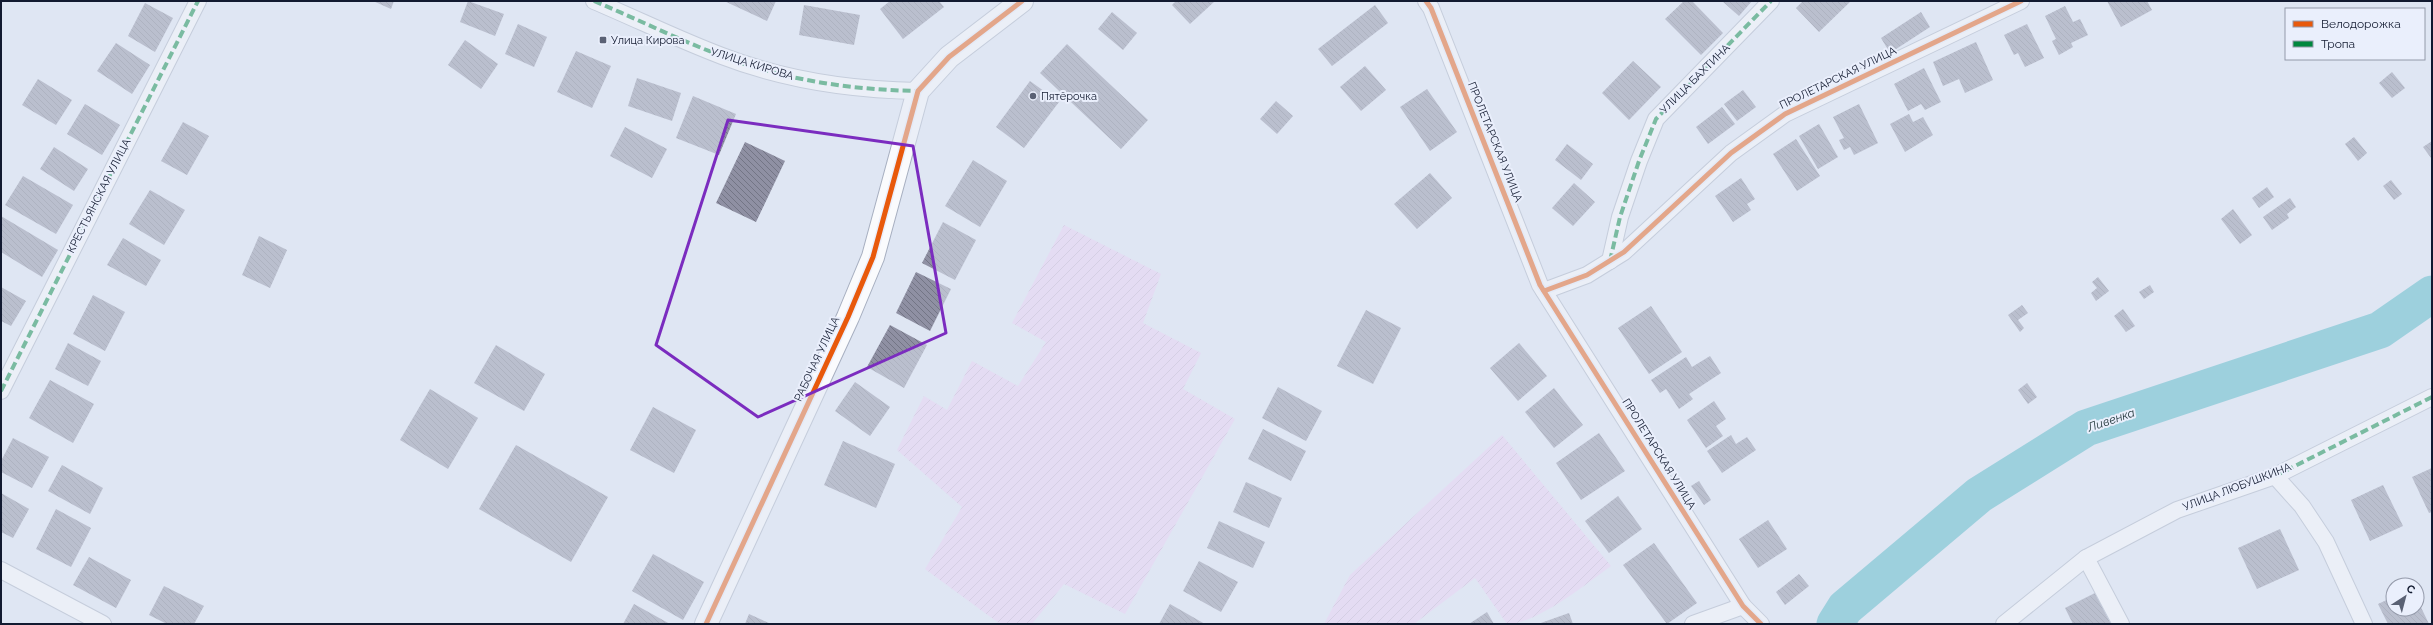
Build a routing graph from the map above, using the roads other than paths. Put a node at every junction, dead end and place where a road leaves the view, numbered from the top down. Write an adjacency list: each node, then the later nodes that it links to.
1 (198, 1): 10 (street, КРЕСТЬЯНСКАЯ УЛИЦА)
2 (594, 1): 7 (street, УЛИЦА КИРОВА)
3 (1022, 1): 7 (street)
4 (1426, 1): 9 (street, ПРОЛЕТАРСКАЯ УЛИЦА)
5 (1771, 1): 8 (street, УЛИЦА БАХТИНА)
6 (2021, 1): 8 (street, ПРОЛЕТАРСКАЯ УЛИЦА)
7 (918, 91): 17 (street, РАБОЧАЯ УЛИЦА)
8 (1610, 261): 9 (street, ПРОЛЕТАРСКАЯ УЛИЦА)
9 (1544, 291): 15 (street, ПРОЛЕТАРСКАЯ УЛИЦА)
10 (1, 391)
11 (2432, 397): 12 (street, УЛИЦА ЛЮБУШКИНА)
12 (2275, 476): 13 (street, УЛИЦА ЛЮБУШКИНА); 22 (street)
13 (2086, 558): 20 (street, УЛИЦА ЛЮБУШКИНА); 21 (street)
14 (1, 570): 16 (street)
15 (1743, 606): 18 (street); 19 (street, ПРОЛЕТАРСКАЯ УЛИЦА)
16 (103, 624)
17 (706, 624)
18 (1693, 624)
19 (1761, 624)
20 (2004, 624)
21 (2121, 624)
22 (2364, 624)

